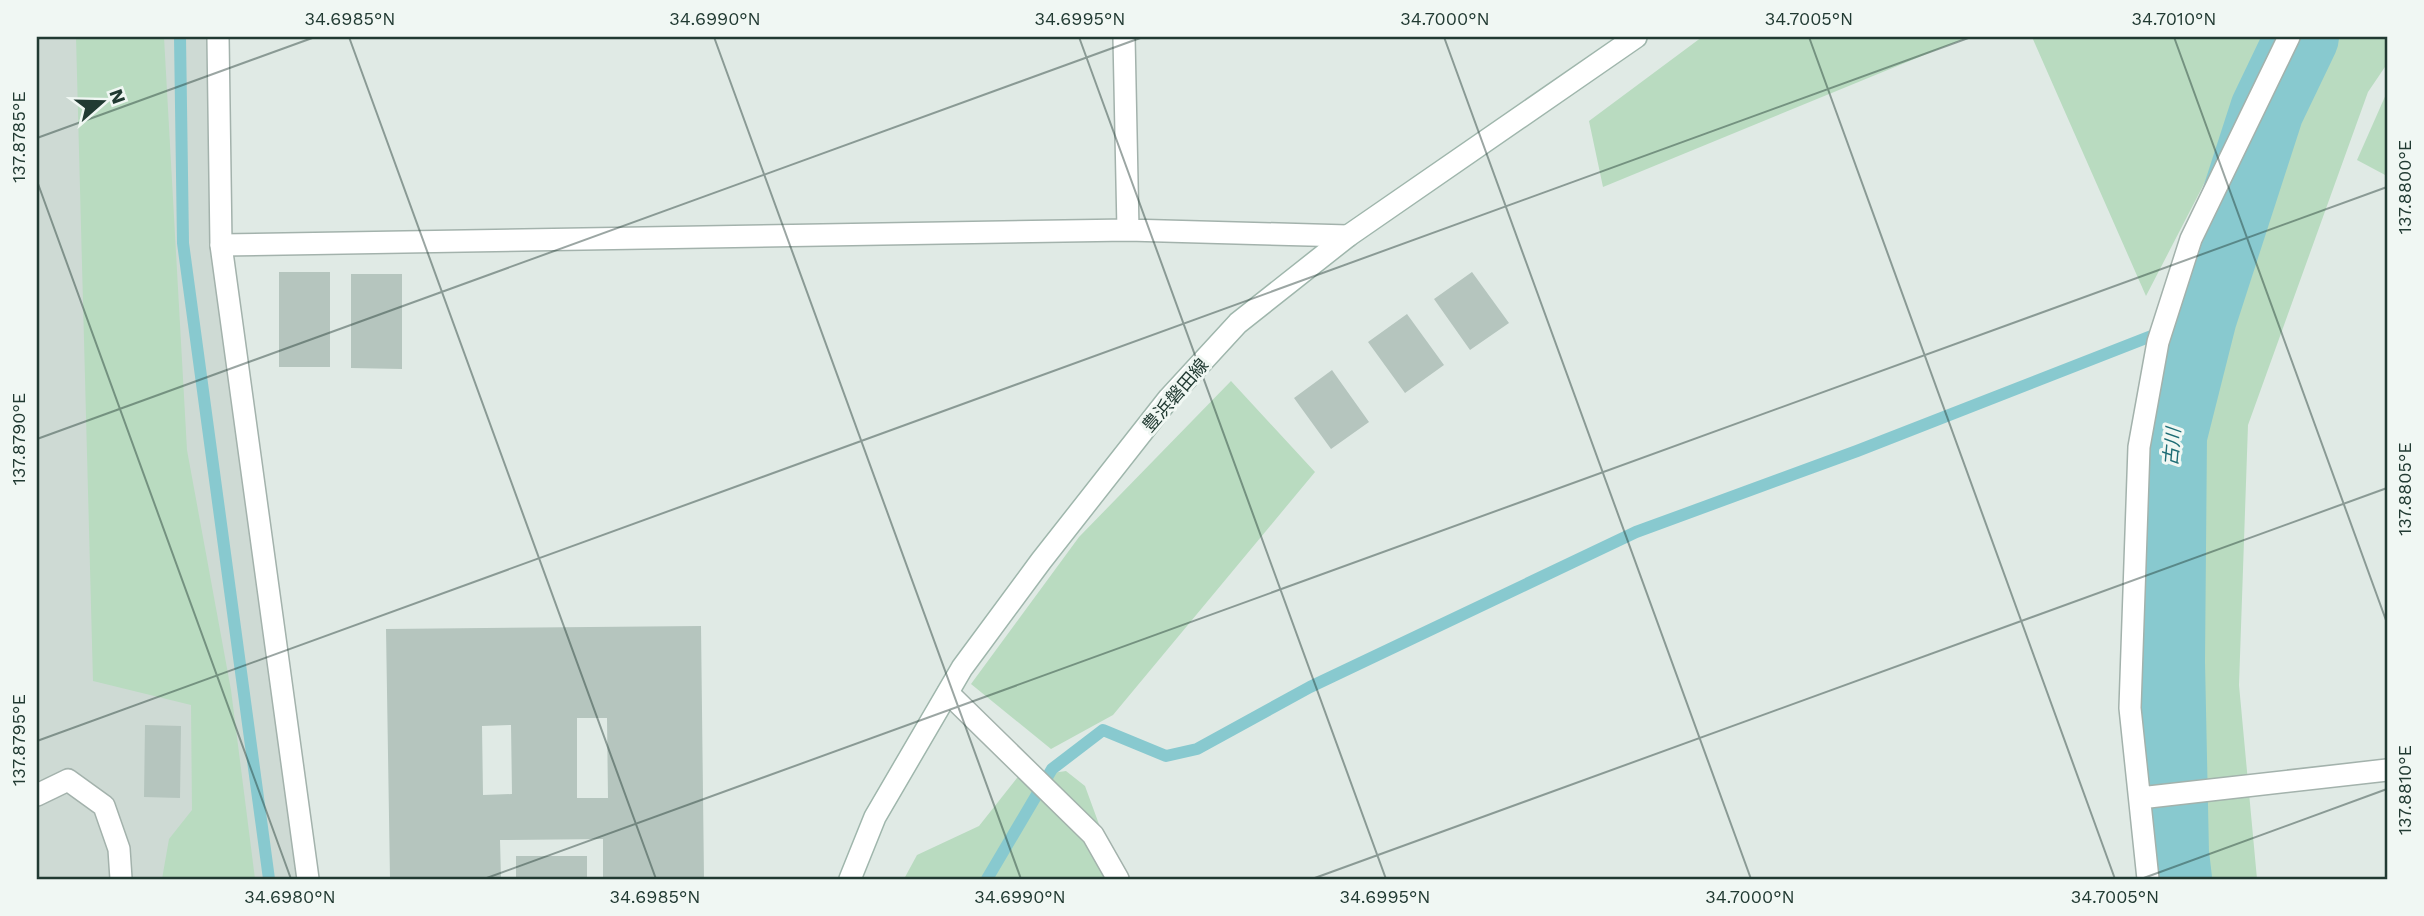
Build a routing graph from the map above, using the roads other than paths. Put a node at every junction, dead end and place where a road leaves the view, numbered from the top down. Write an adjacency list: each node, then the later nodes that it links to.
1 (218, 37): 7 (street)
2 (1124, 37): 5 (street)
3 (1636, 37): 6 (street, 豊浜磐田線)
4 (2289, 37): 11 (street)
5 (1128, 230): 6 (street); 7 (street)
6 (1348, 236): 8 (street, 豊浜磐田線)
7 (220, 245): 13 (street)
8 (948, 693): 14 (street, 豊浜磐田線); 15 (street)
9 (2387, 770): 11 (street)
10 (37, 795): 12 (street)
11 (2140, 798): 16 (street)
12 (121, 879)
13 (308, 879)
14 (850, 879)
15 (1118, 879)
16 (2148, 879)

